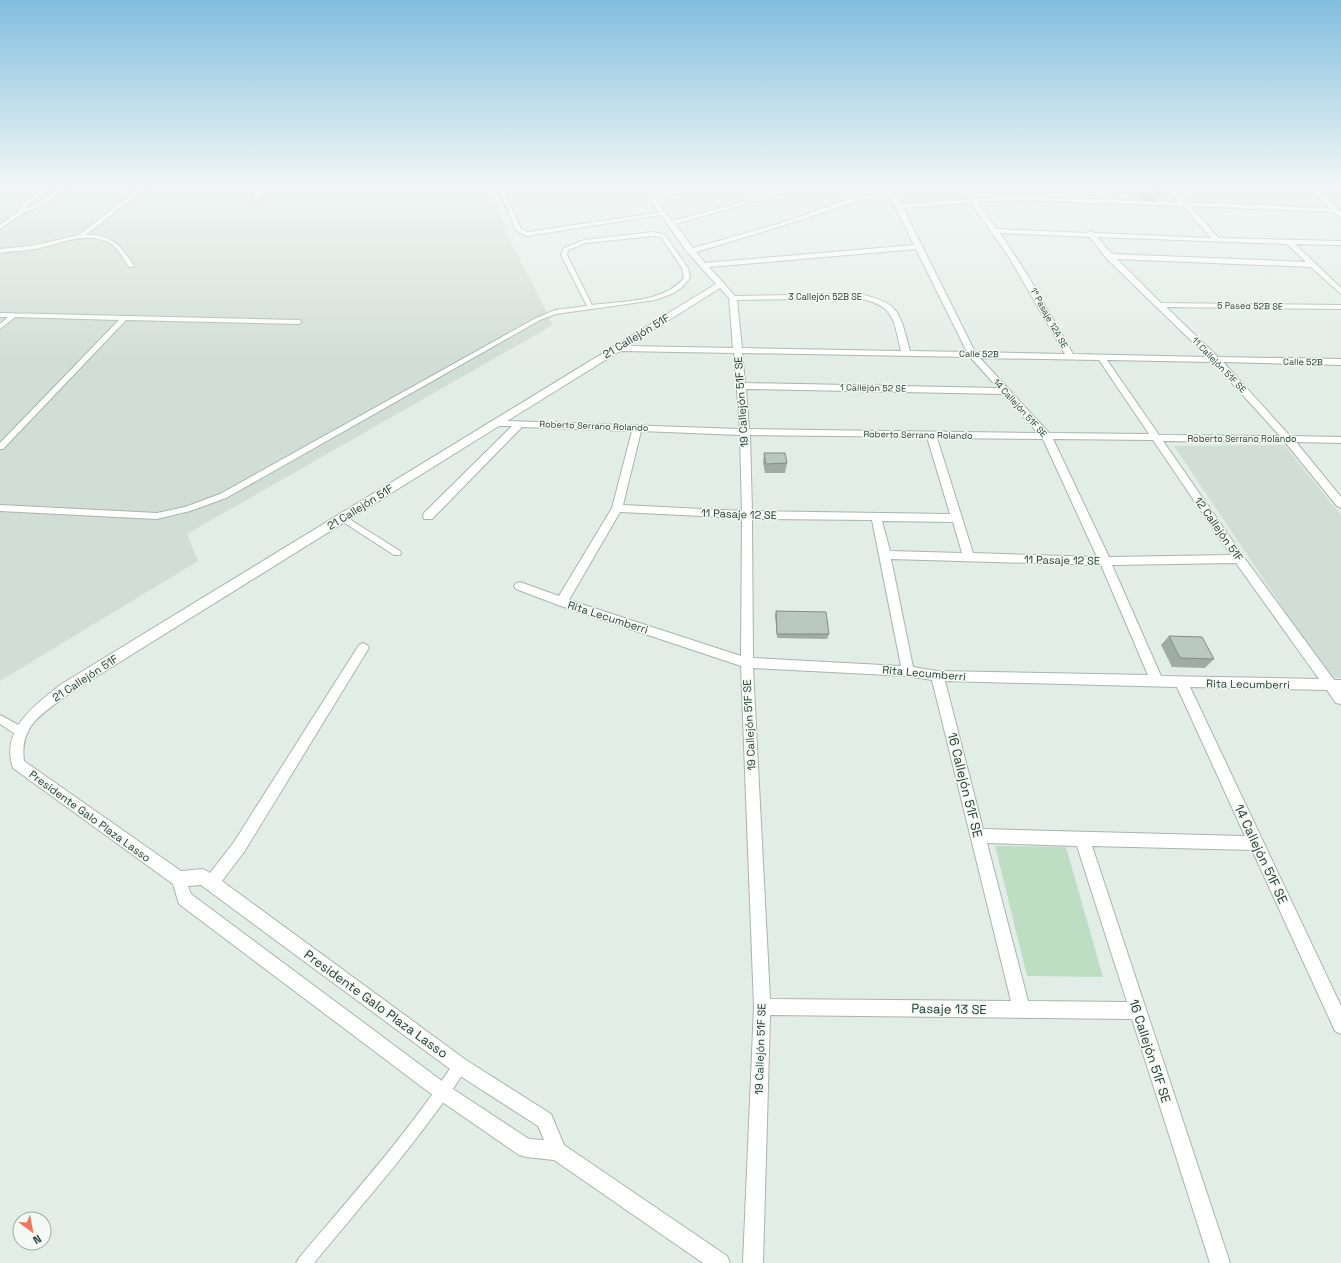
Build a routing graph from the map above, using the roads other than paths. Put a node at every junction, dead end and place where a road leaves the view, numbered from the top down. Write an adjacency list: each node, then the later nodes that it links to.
1 (42, 246): 11 (lane)
2 (116, 246): 16 (lane)
3 (571, 246): 21 (lane)
4 (670, 246): 21 (lane)
5 (688, 246): 12 (street)
6 (709, 246): 12 (street)
7 (1006, 246): 32 (street, 1° Pasaje 12A SE)
8 (1100, 246): 13 (street, 11 Callejón 51F SE)
9 (1293, 246): 15 (street)
10 (918, 247): 14 (street); 31 (street, 14 Callejón 51F SE)
11 (0, 250)
12 (692, 251): 14 (street)
13 (1109, 256): 15 (street); 20 (street, 11 Callejón 51F SE)
14 (704, 265): 17 (street)
15 (1313, 265): 18 (street)
16 (131, 266)
17 (720, 285): 19 (street); 28 (street, 21 Callejón 51F)
18 (1341, 292)
19 (733, 298): 29 (street, 19 Callejón 51F SE); 30 (street, 3 Callejón 52B SE)
20 (1160, 305): 22 (street, 5 Paseo 52B SE); 34 (street, 11 Callejón 51F SE)
21 (590, 307): 49 (lane)
22 (1341, 307)
23 (0, 315): 24 (lane)
24 (14, 315): 25 (lane); 27 (lane)
25 (124, 318): 26 (lane); 47 (lane)
26 (300, 322)
27 (0, 327)
28 (617, 348): 29 (street, Calle 52B); 38 (street, 21 Callejón 51F)
29 (737, 349): 30 (street, Calle 52B); 36 (street, 19 Callejón 51F SE)
30 (906, 353): 31 (street, Calle 52B)
31 (972, 354): 32 (street, Calle 52B); 37 (street, 14 Callejón 51F SE)
32 (1070, 356): 33 (street, Calle 52B)
33 (1101, 357): 34 (street, Calle 52B); 44 (street, 12 Callejón 51F)
34 (1216, 360): 35 (street, Calle 52B); 45 (street, 11 Callejón 51F SE)
35 (1341, 362)
36 (741, 386): 37 (street, 1 Callejón 52 SE); 41 (street, 19 Callejón 51F SE)
37 (1004, 391): 43 (street, 14 Callejón 51F SE)
38 (495, 423): 39 (street, Roberto Serrano Rolando); 54 (street, 21 Callejón 51F)
39 (520, 424): 40 (street, Roberto Serrano Rolando); 52 (street)
40 (637, 428): 41 (street, Roberto Serrano Rolando); 50 (street)
41 (744, 432): 42 (street, Roberto Serrano Rolando); 51 (street, 19 Callejón 51F SE)
42 (931, 435): 43 (street, Roberto Serrano Rolando); 55 (street)
43 (1047, 438): 44 (street, Roberto Serrano Rolando); 60 (street, 14 Callejón 51F SE)
44 (1156, 438): 45 (street, Roberto Serrano Rolando); 59 (street, 12 Callejón 51F)
45 (1289, 439): 46 (street, Roberto Serrano Rolando); 48 (street, 11 Callejón 51F SE)
46 (1341, 440)
47 (0, 448)
48 (1341, 504)
49 (0, 508)
50 (616, 508): 51 (street, 11 Pasaje 12 SE); 62 (street)
51 (747, 515): 53 (street, 11 Pasaje 12 SE); 64 (street, 19 Callejón 51F SE)
52 (428, 516)
53 (876, 517): 55 (street, 11 Pasaje 12 SE); 57 (street)
54 (343, 518): 56 (lane); 72 (street, 21 Callejón 51F)
55 (957, 518): 58 (street)
56 (397, 553)
57 (885, 555): 58 (street, 11 Pasaje 12 SE); 65 (street)
58 (970, 557): 60 (street, 11 Pasaje 12 SE)
59 (1239, 558): 60 (street, 11 Pasaje 12 SE); 69 (street, 12 Callejón 51F)
60 (1105, 561): 67 (street, 14 Callejón 51F SE)
61 (520, 586): 62 (street, Rita Lecumberri)
62 (562, 602): 64 (street, Rita Lecumberri)
63 (363, 648): 77 (street)
64 (747, 663): 65 (street, Rita Lecumberri); 78 (street, 19 Callejón 51F SE)
65 (908, 671): 66 (street, Rita Lecumberri)
66 (937, 676): 67 (street, Rita Lecumberri); 73 (street, 16 Callejón 51F SE)
67 (1157, 682): 68 (street, Rita Lecumberri)
68 (1181, 682): 69 (street, Rita Lecumberri); 75 (street, 14 Callejón 51F SE)
69 (1336, 685): 70 (street, 12 Callejón 51F)
70 (1341, 699)
71 (0, 719): 72 (lane)
72 (18, 738): 76 (street, Presidente Galo Plaza Lasso)
73 (977, 836): 74 (street); 79 (street, 16 Callejón 51F SE)
74 (1082, 839): 75 (street); 80 (street, 16 Callejón 51F SE)
75 (1256, 843): 81 (street, 14 Callejón 51F SE)
76 (179, 879): 77 (street, Presidente Galo Plaza Lasso); 83 (street)
77 (211, 883): 82 (street, Presidente Galo Plaza Lasso)
78 (762, 1007): 79 (street, Pasaje 13 SE); 87 (street, 19 Callejón 51F SE)
79 (1022, 1010): 80 (street, Pasaje 13 SE)
80 (1137, 1011): 88 (street, 16 Callejón 51F SE)
81 (1340, 1021)
82 (460, 1066): 83 (lane); 84 (street, Presidente Galo Plaza Lasso)
83 (444, 1093): 84 (street); 85 (lane)
84 (557, 1151): 86 (street)
85 (304, 1263)
86 (720, 1263)
87 (753, 1263)
88 (1220, 1263)

